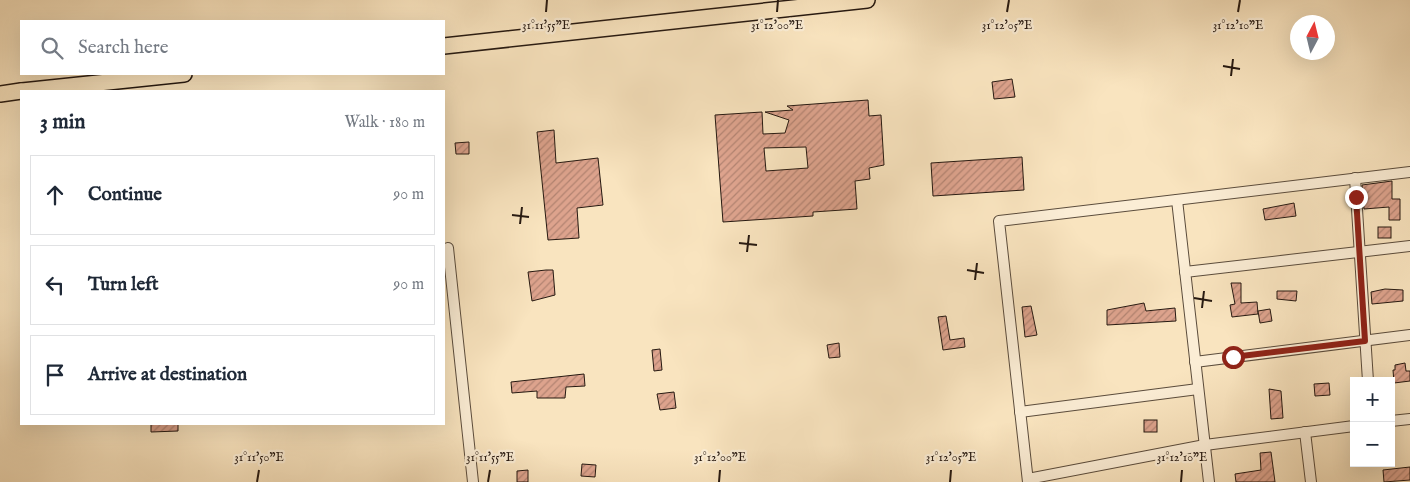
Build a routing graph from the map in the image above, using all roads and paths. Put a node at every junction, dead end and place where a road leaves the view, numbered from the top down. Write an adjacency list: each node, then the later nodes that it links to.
1 (867, 0): 2 (highway)
2 (850, 1): 3 (highway)
3 (445, 46)
4 (174, 75): 5 (highway)
5 (32, 90)
6 (20, 91): 7 (highway)
7 (0, 94)
8 (1410, 172): 9 (street)
9 (1355, 178): 10 (street); 13 (street)
10 (1177, 200): 14 (street); 20 (street)
11 (1410, 246): 13 (street)
12 (448, 248): 27 (street)
13 (1359, 252): 14 (street); 16 (street)
14 (1185, 272): 17 (street)
15 (1410, 335): 16 (street)
16 (1365, 341): 17 (street); 18 (street)
17 (1195, 362): 19 (street)
18 (1368, 377)
19 (1198, 389): 20 (street); 25 (street)
20 (1020, 412): 26 (street)
21 (1410, 419): 22 (street)
22 (1395, 421)
23 (1350, 426): 24 (street)
24 (1305, 432): 25 (street); 29 (street)
25 (1205, 445): 26 (street); 28 (street)
26 (1028, 480)
27 (473, 482)
28 (1209, 482)
29 (1311, 482)

